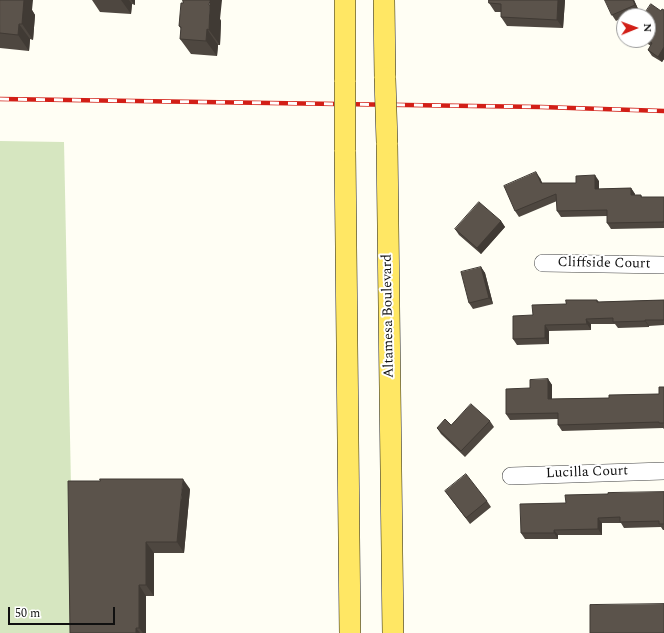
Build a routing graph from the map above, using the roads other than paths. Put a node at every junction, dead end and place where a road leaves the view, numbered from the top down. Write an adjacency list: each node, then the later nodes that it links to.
1 (345, 0): 7 (main road, bridge)
2 (384, 0): 8 (main road, Altamesa Boulevard, bridge)
3 (544, 263): 4 (street, Cliffside Court)
4 (664, 265)
5 (664, 471): 6 (street, Lucilla Court)
6 (511, 476)
7 (350, 633)
8 (393, 633)

